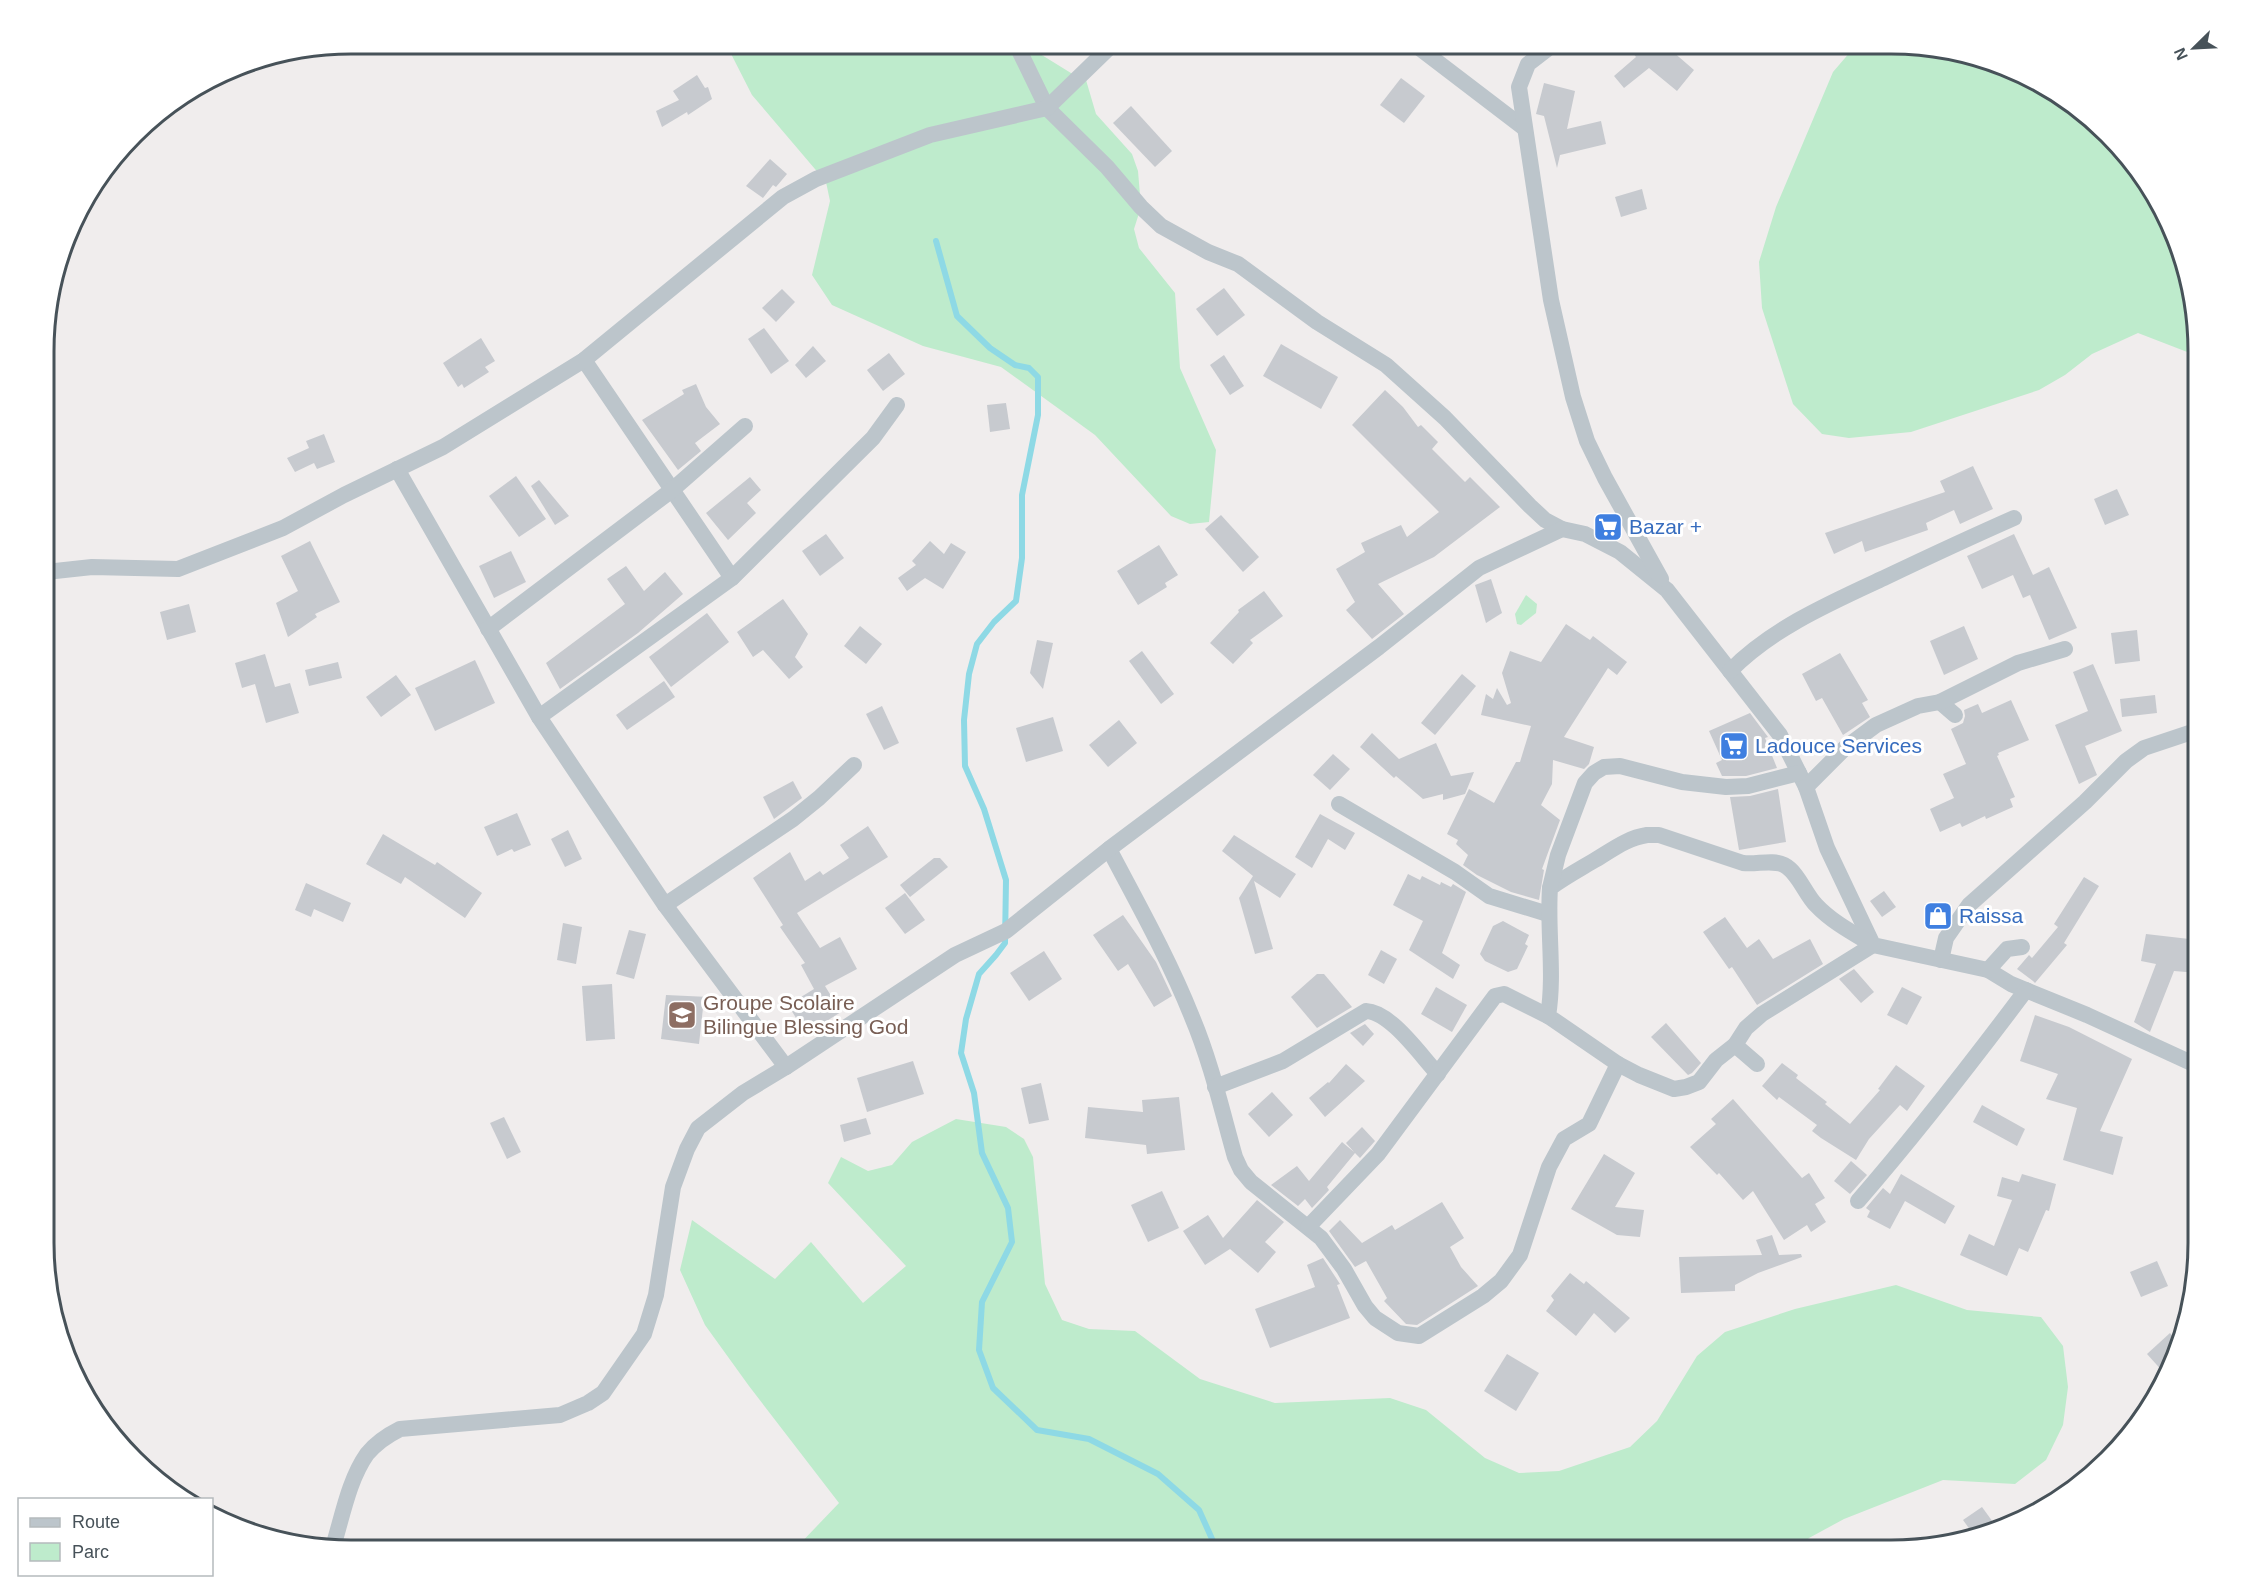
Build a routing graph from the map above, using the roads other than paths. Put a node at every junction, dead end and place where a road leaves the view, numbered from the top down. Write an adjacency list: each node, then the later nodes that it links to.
1 (1021, 54): 5 (street)
2 (1103, 54): 5 (street)
3 (1427, 54): 6 (street)
4 (1541, 54): 6 (street)
5 (1047, 108): 7 (street); 13 (street)
6 (1524, 128): 16 (street)
7 (584, 360): 10 (street); 11 (street)
8 (897, 405): 15 (street)
9 (745, 426): 11 (street)
10 (397, 469): 14 (street); 17 (street)
11 (672, 490): 15 (street); 17 (street)
12 (2014, 518): 19 (street)
13 (1562, 529): 16 (street); 27 (street)
14 (54, 571)
15 (732, 578): 22 (street)
16 (1667, 590): 19 (street)
17 (488, 628): 22 (street)
18 (2065, 649): 20 (street)
19 (1730, 671): 25 (street)
20 (1940, 702): 21 (street); 25 (street)
21 (1955, 715)
22 (539, 717): 29 (street)
23 (2188, 733): 33 (street)
24 (854, 765): 29 (street)
25 (1803, 780): 28 (street); 31 (street)
26 (1339, 804): 30 (street)
27 (1109, 849): 41 (street); 43 (street)
28 (1550, 888): 30 (street); 31 (street)
29 (665, 904): 41 (street)
30 (1548, 914): 36 (street)
31 (1873, 945): 33 (street); 37 (street)
32 (2022, 948): 34 (street)
33 (1941, 960): 34 (street)
34 (1988, 970): 35 (street)
35 (2026, 990): 38 (street); 44 (street)
36 (1548, 1016): 39 (street); 42 (street)
37 (1735, 1045): 39 (street); 40 (street)
38 (2188, 1062)
39 (1618, 1064): 45 (street)
40 (1757, 1064)
41 (786, 1067): 46 (street)
42 (1438, 1074): 43 (street); 45 (street)
43 (1215, 1087): 45 (street)
44 (1857, 1201)
45 (1308, 1227)
46 (335, 1539)

